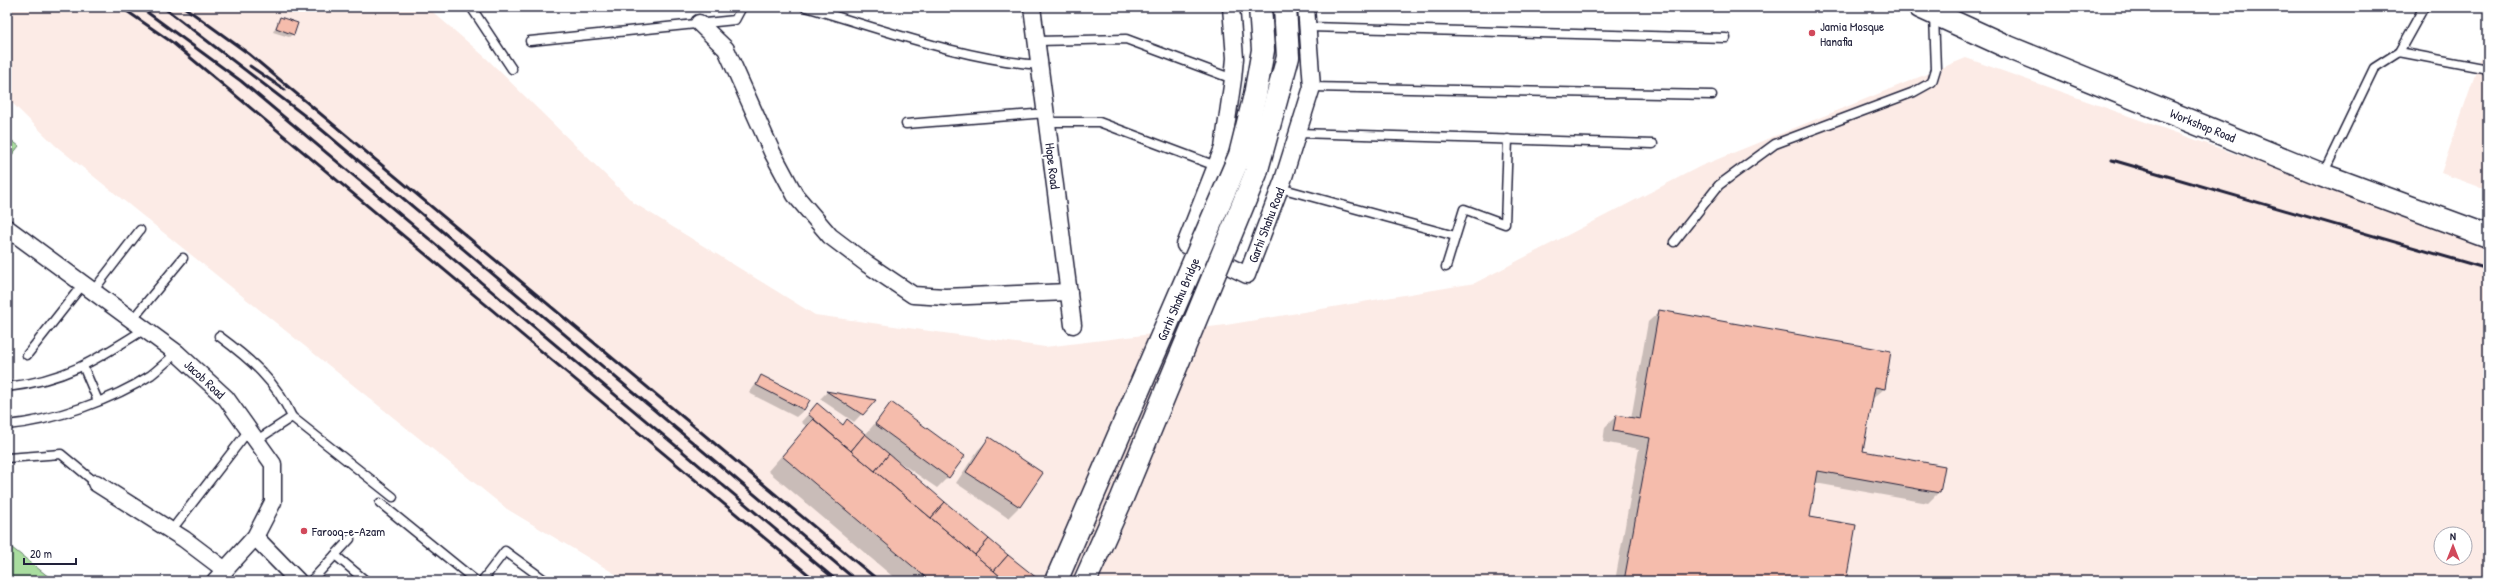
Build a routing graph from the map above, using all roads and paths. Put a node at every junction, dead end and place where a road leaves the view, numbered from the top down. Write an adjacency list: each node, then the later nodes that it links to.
1 (470, 7): 18 (lane)
2 (742, 7): 11 (lane)
3 (805, 7): 17 (lane)
4 (1032, 7): 14 (street, Hope Road)
5 (1232, 7): 20 (street, Garhi Shahu Road)
6 (1260, 7): 66 (main road, Garhi Shahu Bridge, bridge)
7 (1285, 7): 67 (main road, Garhi Shahu Bridge, bridge)
8 (1306, 7): 12 (street, Garhi Shahu Road)
9 (2424, 7): 16 (lane)
10 (1927, 10): 29 (main road, Workshop Road); 35 (lane)
11 (699, 24): 15 (lane); 39 (street)
12 (1308, 27): 13 (lane); 21 (street, Garhi Shahu Road)
13 (1726, 38)
14 (1038, 41): 17 (street, Hope Road); 20 (lane)
15 (530, 42)
16 (2400, 52): 19 (lane); 29 (lane)
17 (1040, 65): 23 (street, Hope Road)
18 (512, 69)
19 (2488, 69)
20 (1233, 79): 28 (street, Garhi Shahu Road)
21 (1312, 87): 22 (lane); 25 (street, Garhi Shahu Road)
22 (1712, 95)
23 (1047, 117): 24 (lane); 28 (lane); 39 (street, Hope Road)
24 (906, 124)
25 (1298, 132): 26 (lane); 30 (street, Garhi Shahu Road)
26 (1508, 140): 27 (lane); 33 (lane)
27 (1653, 144)
28 (1216, 166): 30 (street, Garhi Shahu Road)
29 (2323, 175): 34 (main road, Workshop Road)
30 (1280, 188): 33 (lane)
31 (7, 228): 38 (street, Jacob Road)
32 (140, 230): 38 (lane)
33 (1455, 236): 37 (lane)
34 (2488, 236)
35 (1674, 242)
36 (183, 258): 40 (lane)
37 (1446, 267)
38 (88, 287): 40 (street, Jacob Road); 44 (lane)
39 (1069, 292): 41 (street, Hope Road)
40 (139, 325): 43 (street, Jacob Road); 45 (lane)
41 (1073, 325)
42 (219, 336): 48 (lane)
43 (177, 353): 47 (lane); 50 (street, Jacob Road)
44 (27, 355)
45 (83, 366): 46 (lane); 47 (lane)
46 (7, 387)
47 (98, 401): 49 (lane)
48 (292, 417): 50 (lane); 53 (lane)
49 (7, 424)
50 (253, 435): 55 (lane); 56 (street, Jacob Road)
51 (7, 458): 52 (lane)
52 (96, 483): 59 (street)
53 (393, 496)
54 (380, 504): 63 (lane)
55 (177, 523)
56 (255, 537): 59 (street, Jacob Road); 60 (street)
57 (350, 539): 58 (lane)
58 (335, 555): 61 (lane); 62 (lane)
59 (220, 576)
60 (298, 581)
61 (311, 581)
62 (366, 581)
63 (476, 581)
64 (482, 581): 65 (lane)
65 (546, 581)
66 (1056, 581)
67 (1085, 581)

